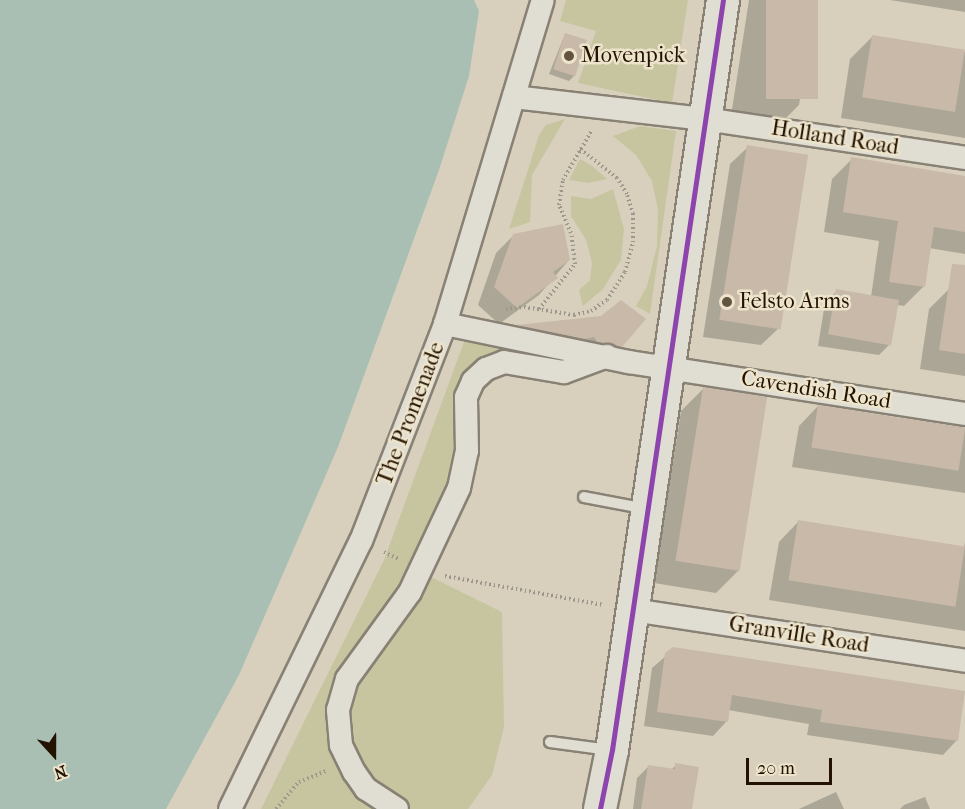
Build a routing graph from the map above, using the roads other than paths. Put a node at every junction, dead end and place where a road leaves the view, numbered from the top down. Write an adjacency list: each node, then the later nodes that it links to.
1 (543, 0): 3 (street, The Promenade)
2 (723, 0): 4 (street)
3 (514, 97): 4 (street, Holland Road); 6 (street, The Promenade)
4 (705, 119): 5 (street, Holland Road); 8 (street)
5 (965, 158)
6 (445, 324): 7 (street, Cavendish Road); 16 (street, The Promenade)
7 (608, 356): 8 (street, Cavendish Road); 17 (street)
8 (667, 365): 9 (street, Cavendish Road); 11 (street)
9 (965, 414)
10 (584, 497): 11 (lane)
11 (647, 509): 12 (street)
12 (633, 610): 13 (street, Granville Road); 15 (street)
13 (965, 661)
14 (550, 742): 15 (lane)
15 (612, 750): 18 (street)
16 (230, 809)
17 (397, 809)
18 (600, 809)

